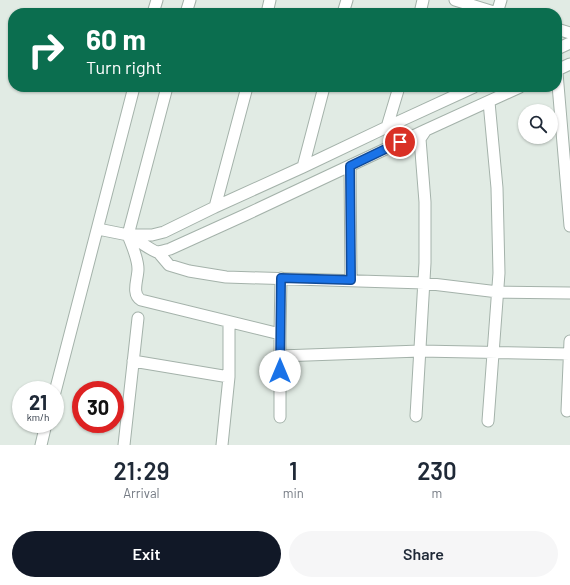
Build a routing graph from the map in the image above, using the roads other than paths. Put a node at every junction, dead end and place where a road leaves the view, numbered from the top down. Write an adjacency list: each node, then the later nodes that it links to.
1 (455, 0): 2 (street)
2 (481, 8)
3 (133, 92): 18 (street)
4 (166, 92): 19 (street)
5 (246, 92): 16 (street)
6 (323, 92): 15 (street)
7 (398, 92): 12 (street)
8 (463, 92): 12 (street)
9 (509, 92): 11 (street)
10 (559, 92): 17 (street)
11 (488, 102): 13 (street); 24 (street)
12 (387, 127): 15 (street)
13 (426, 130): 14 (street); 23 (street)
14 (350, 166): 20 (street); 22 (street)
15 (303, 167): 16 (street)
16 (215, 206): 19 (street)
17 (570, 226)
18 (98, 229): 19 (street); 36 (street)
19 (128, 235): 20 (street); 27 (street)
20 (158, 252): 21 (street)
21 (281, 278): 22 (street); 28 (street)
22 (351, 280): 23 (street)
23 (424, 283): 24 (street); 30 (street)
24 (498, 292): 25 (street); 31 (street)
25 (570, 293)
26 (138, 318): 34 (street)
27 (229, 322): 28 (street); 35 (street)
28 (280, 334): 33 (street)
29 (570, 341): 32 (street)
30 (420, 351): 31 (street); 33 (street); 38 (street)
31 (492, 352): 32 (street); 40 (street)
32 (570, 354): 37 (street)
33 (280, 356): 39 (street)
34 (133, 361): 35 (street); 43 (street)
35 (229, 377): 44 (street)
36 (58, 381)
37 (567, 411)
38 (416, 416)
39 (280, 417)
40 (488, 422)
41 (44, 433): 42 (street)
42 (41, 445)
43 (124, 445)
44 (222, 445)

